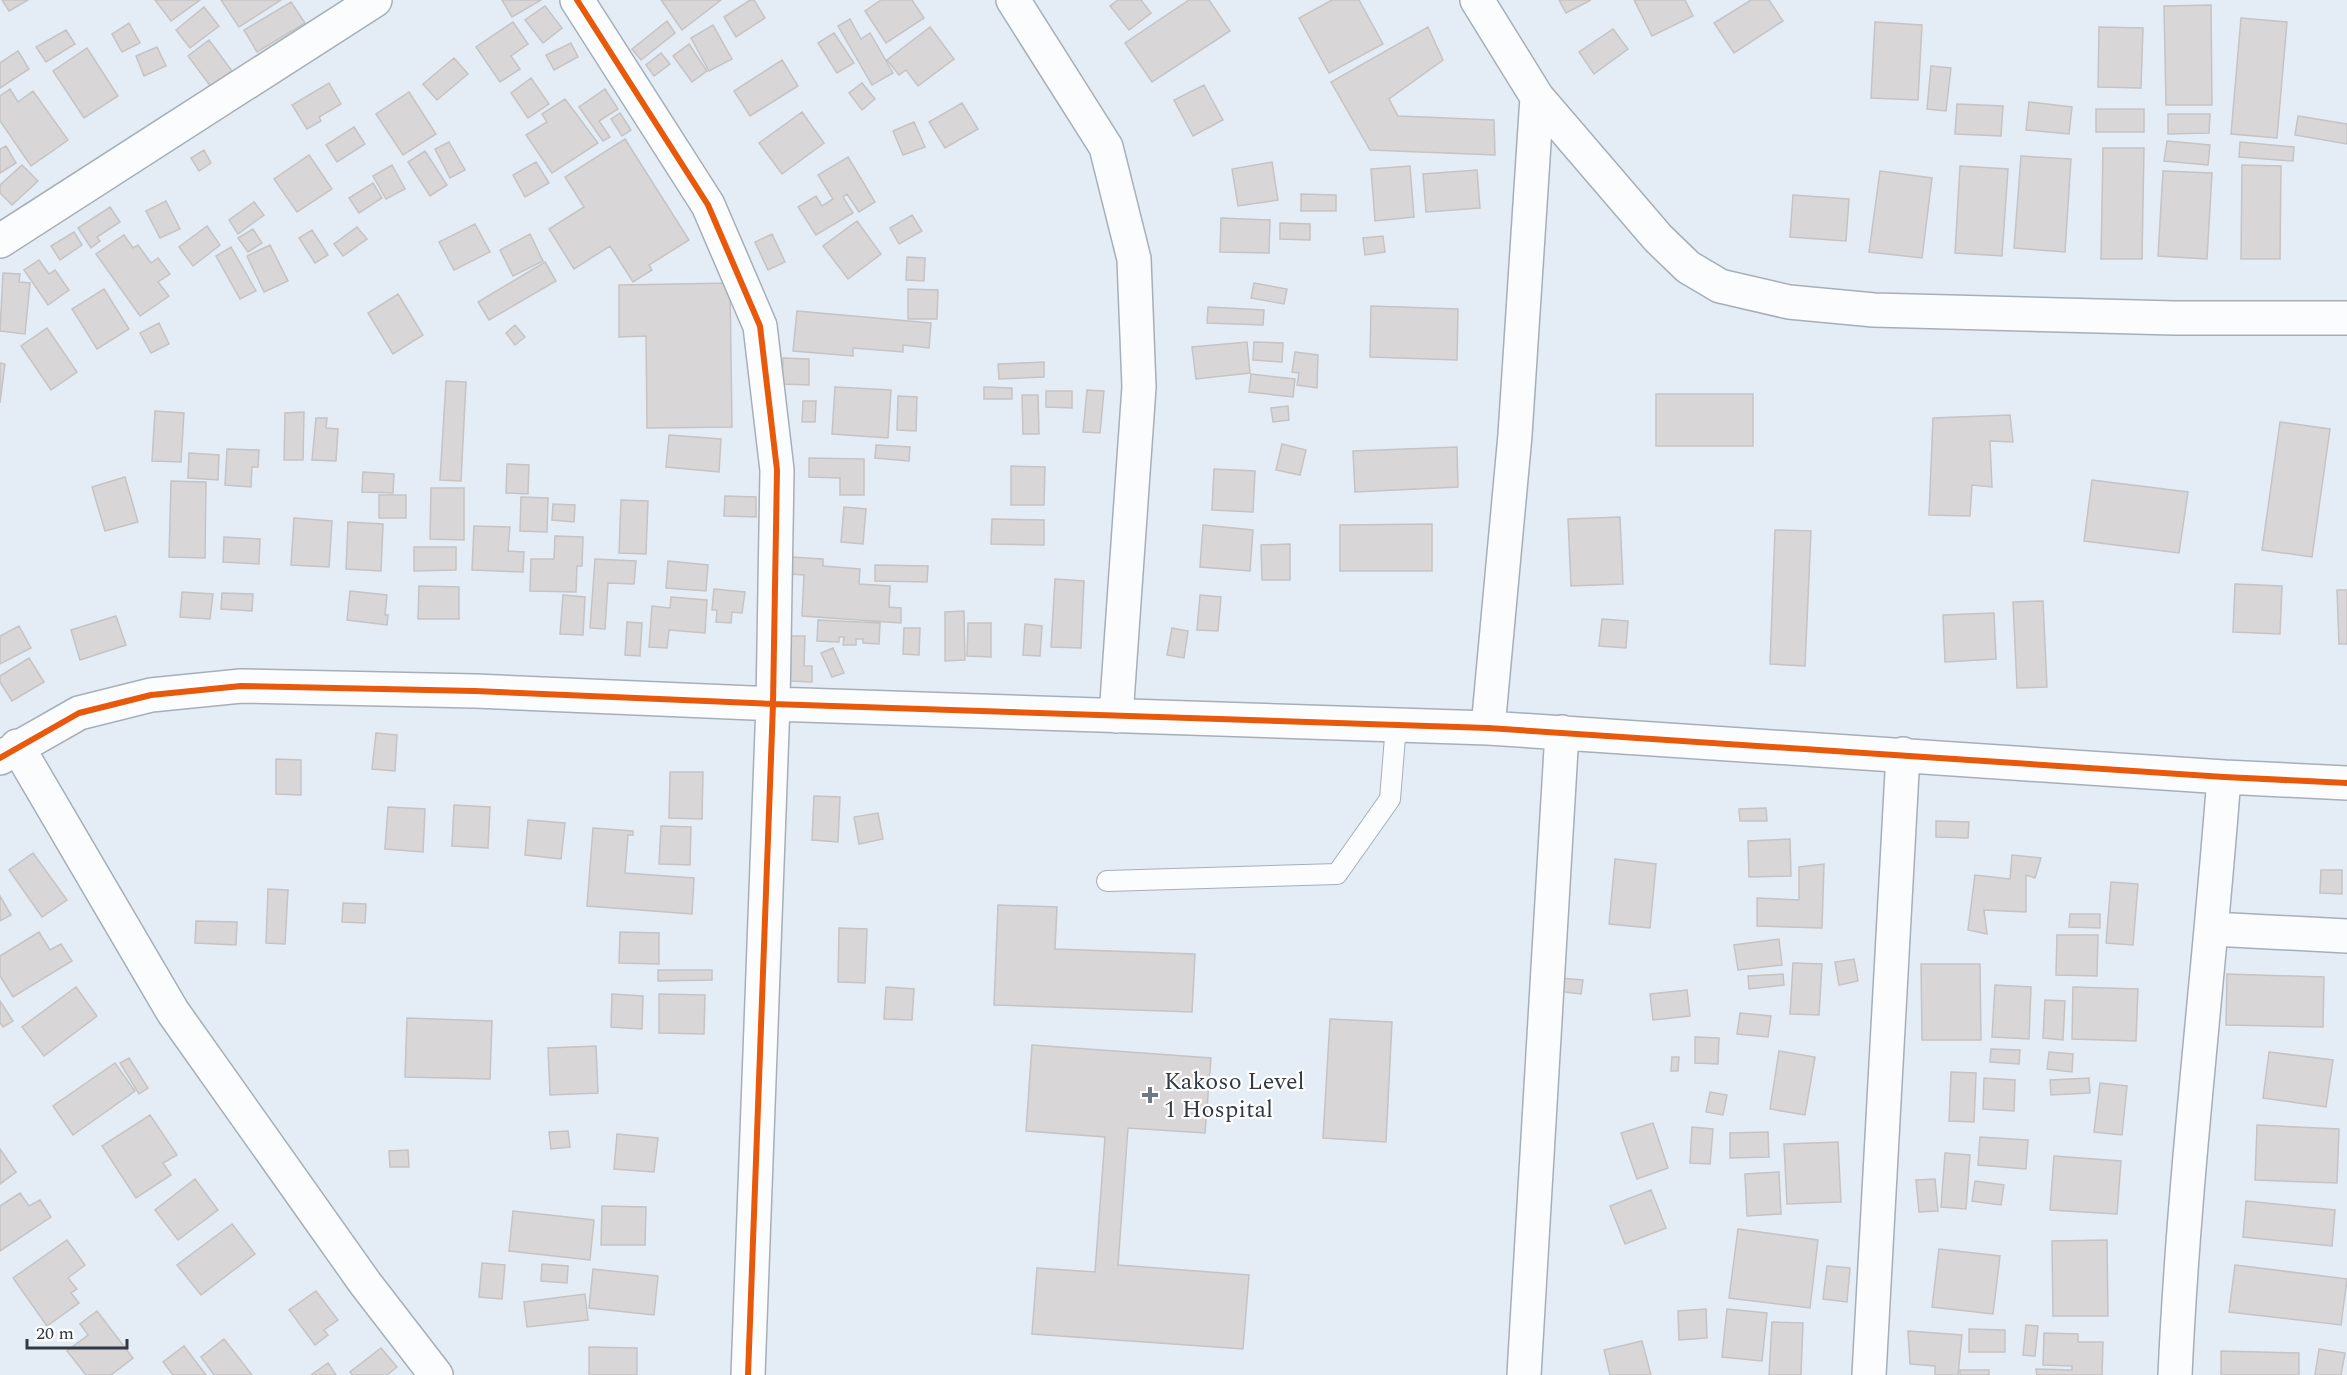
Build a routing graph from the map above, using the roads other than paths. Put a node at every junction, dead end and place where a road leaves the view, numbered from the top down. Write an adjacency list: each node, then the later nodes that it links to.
1 (375, 0): 6 (street)
2 (577, 0): 8 (street)
3 (1013, 0): 9 (street)
4 (1477, 0): 5 (street)
5 (1537, 97): 7 (street); 11 (street)
6 (0, 241)
7 (2347, 318)
8 (773, 704): 9 (street); 13 (street); 21 (street)
9 (1116, 716): 10 (street)
10 (1396, 725): 11 (street); 17 (lane)
11 (1488, 728): 12 (street)
12 (1562, 732): 14 (street); 22 (street)
13 (9, 752): 20 (street)
14 (1903, 754): 15 (street); 23 (street)
15 (2224, 777): 16 (street); 18 (street)
16 (2347, 783)
17 (1107, 881)
18 (2213, 929): 19 (street); 24 (street)
19 (2347, 936)
20 (436, 1375)
21 (748, 1375)
22 (1524, 1375)
23 (1869, 1375)
24 (2175, 1375)

